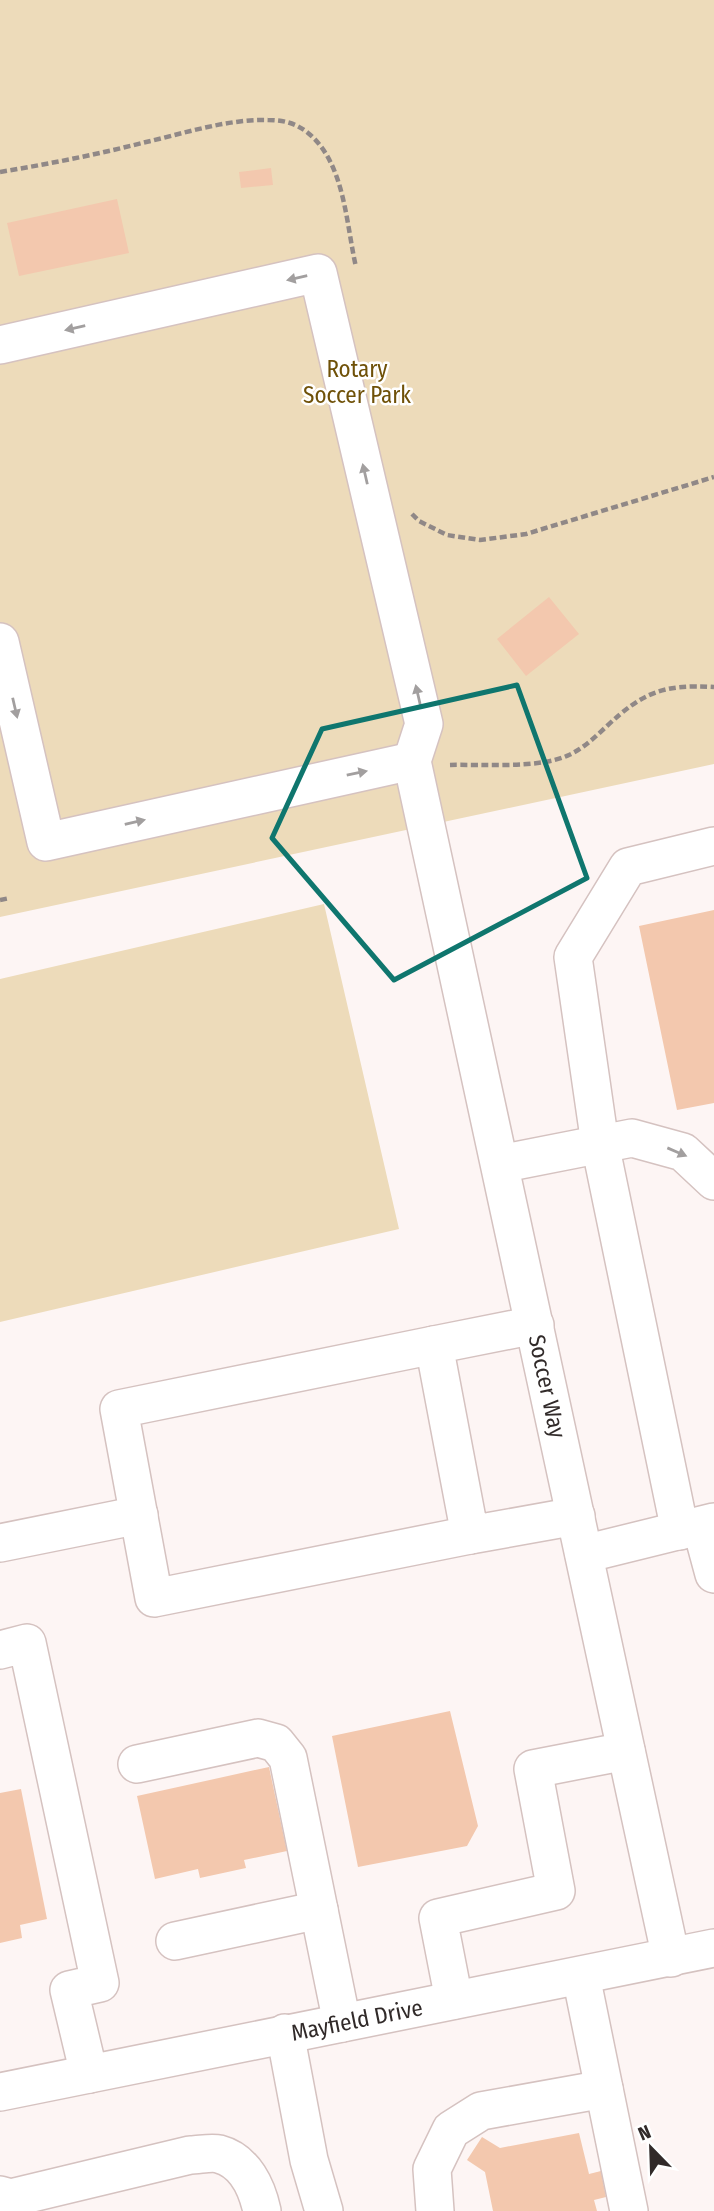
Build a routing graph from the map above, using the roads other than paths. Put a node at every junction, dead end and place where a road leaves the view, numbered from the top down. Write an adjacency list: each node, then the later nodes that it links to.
1 (0, 345): 3 (street, one-way to 1)
2 (0, 642): 3 (street, one-way to 3)
3 (412, 761): 6 (street, Soccer Way)
4 (714, 846): 5 (street)
5 (600, 1144): 6 (street); 7 (street, one-way to 7); 12 (street)
6 (500, 1164): 8 (street, Soccer Way)
7 (714, 1181)
8 (535, 1325): 9 (street); 11 (street, Soccer Way)
9 (435, 1345): 10 (street); 13 (street)
10 (139, 1515): 13 (street); 14 (street)
11 (576, 1516): 13 (street); 15 (street, Soccer Way)
12 (698, 1526): 15 (street); 16 (street)
13 (470, 1535)
14 (0, 1543)
15 (584, 1554): 18 (street, Soccer Way)
16 (714, 1574)
17 (0, 1650): 28 (street)
18 (626, 1751): 23 (street, Soccer Way); 25 (street)
19 (137, 1764): 20 (street)
20 (319, 1910): 21 (street); 26 (street)
21 (174, 1941)
22 (714, 1948): 23 (street, Mayfield Drive)
23 (671, 1958): 24 (street, Mayfield Drive)
24 (581, 1976): 25 (street, Mayfield Drive); 29 (street)
25 (454, 2000): 26 (street, Mayfield Drive)
26 (341, 2022): 27 (street, Mayfield Drive)
27 (285, 2034): 28 (street, Mayfield Drive); 33 (street)
28 (89, 2074): 30 (street, Mayfield Drive)
29 (604, 2089): 34 (street); 35 (street)
30 (0, 2092)
31 (0, 2195): 32 (street)
32 (262, 2211)
33 (324, 2211)
34 (435, 2211)
35 (629, 2211)

